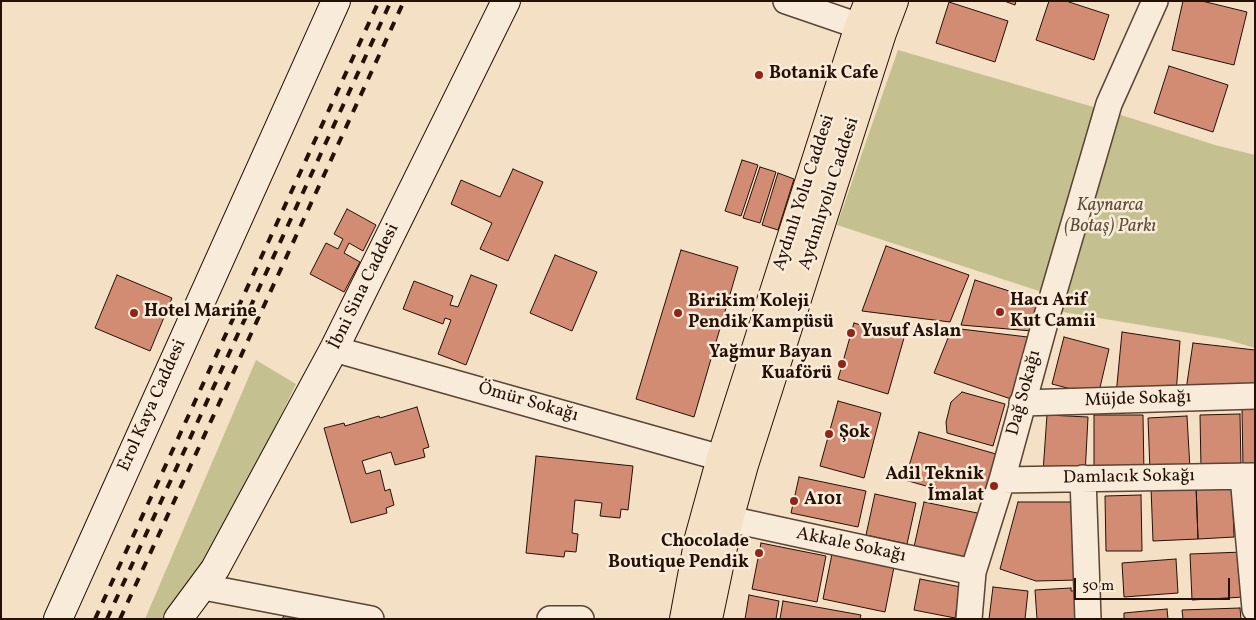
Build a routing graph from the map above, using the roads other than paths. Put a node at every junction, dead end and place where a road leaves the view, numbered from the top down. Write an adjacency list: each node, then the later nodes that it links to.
1 (336, 1): 19 (street, Erol Kaya Caddesi)
2 (506, 1): 8 (street, İbni Sina Caddesi)
3 (786, 1): 7 (street)
4 (869, 1): 7 (main road, Aydınlı Yolu Caddesi)
5 (894, 1): 15 (main road, Aydınlıyolu Caddesi)
6 (1155, 1): 10 (street, Dağ Sokağı)
7 (859, 26): 11 (main road, Aydınlı Yolu Caddesi)
8 (334, 349): 11 (street, Ömür Sokağı); 17 (street, İbni Sina Caddesi)
9 (1255, 396): 10 (street, Müjde Sokağı)
10 (1022, 403): 14 (street, Dağ Sokağı)
11 (721, 458): 25 (main road, Aydınlı Yolu Caddesi)
12 (1249, 476): 13 (street, Damlacık Sokağı); 18 (street)
13 (1083, 478): 14 (street, Damlacık Sokağı); 28 (street)
14 (1002, 480): 16 (street, Dağ Sokağı)
15 (729, 519): 16 (street, Akkale Sokağı); 26 (main road, Aydınlıyolu Caddesi)
16 (973, 572): 27 (street, Dağ Sokağı)
17 (212, 579): 20 (street); 21 (street); 22 (street)
18 (1255, 609)
19 (58, 619)
20 (178, 619)
21 (200, 619)
22 (371, 619)
23 (550, 619): 24 (street)
24 (581, 619)
25 (684, 619)
26 (708, 619)
27 (969, 619)
28 (1088, 619)

